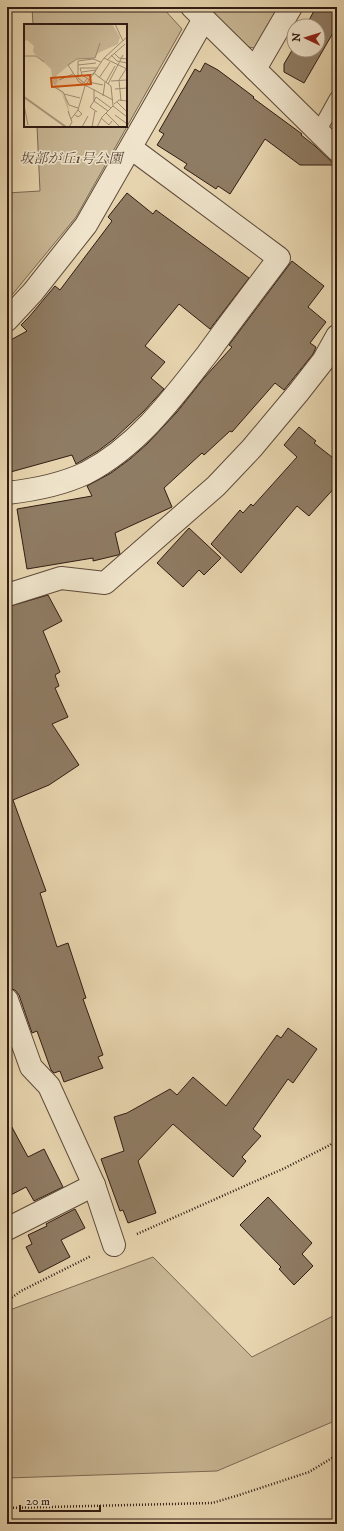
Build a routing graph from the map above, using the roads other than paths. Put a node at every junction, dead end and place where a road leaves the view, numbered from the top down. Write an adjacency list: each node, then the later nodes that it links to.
1 (291, 7): 3 (street)
2 (198, 13): 3 (street); 6 (street)
3 (255, 69): 5 (street)
4 (337, 98): 5 (lane)
5 (318, 132): 7 (street)
6 (131, 148): 8 (street); 10 (street)
7 (337, 150)
8 (7, 320)
9 (337, 336): 11 (street)
10 (7, 493)
11 (7, 595)
12 (7, 1000): 13 (street)
13 (94, 1185): 14 (street); 15 (street)
14 (7, 1229)
15 (114, 1245)

